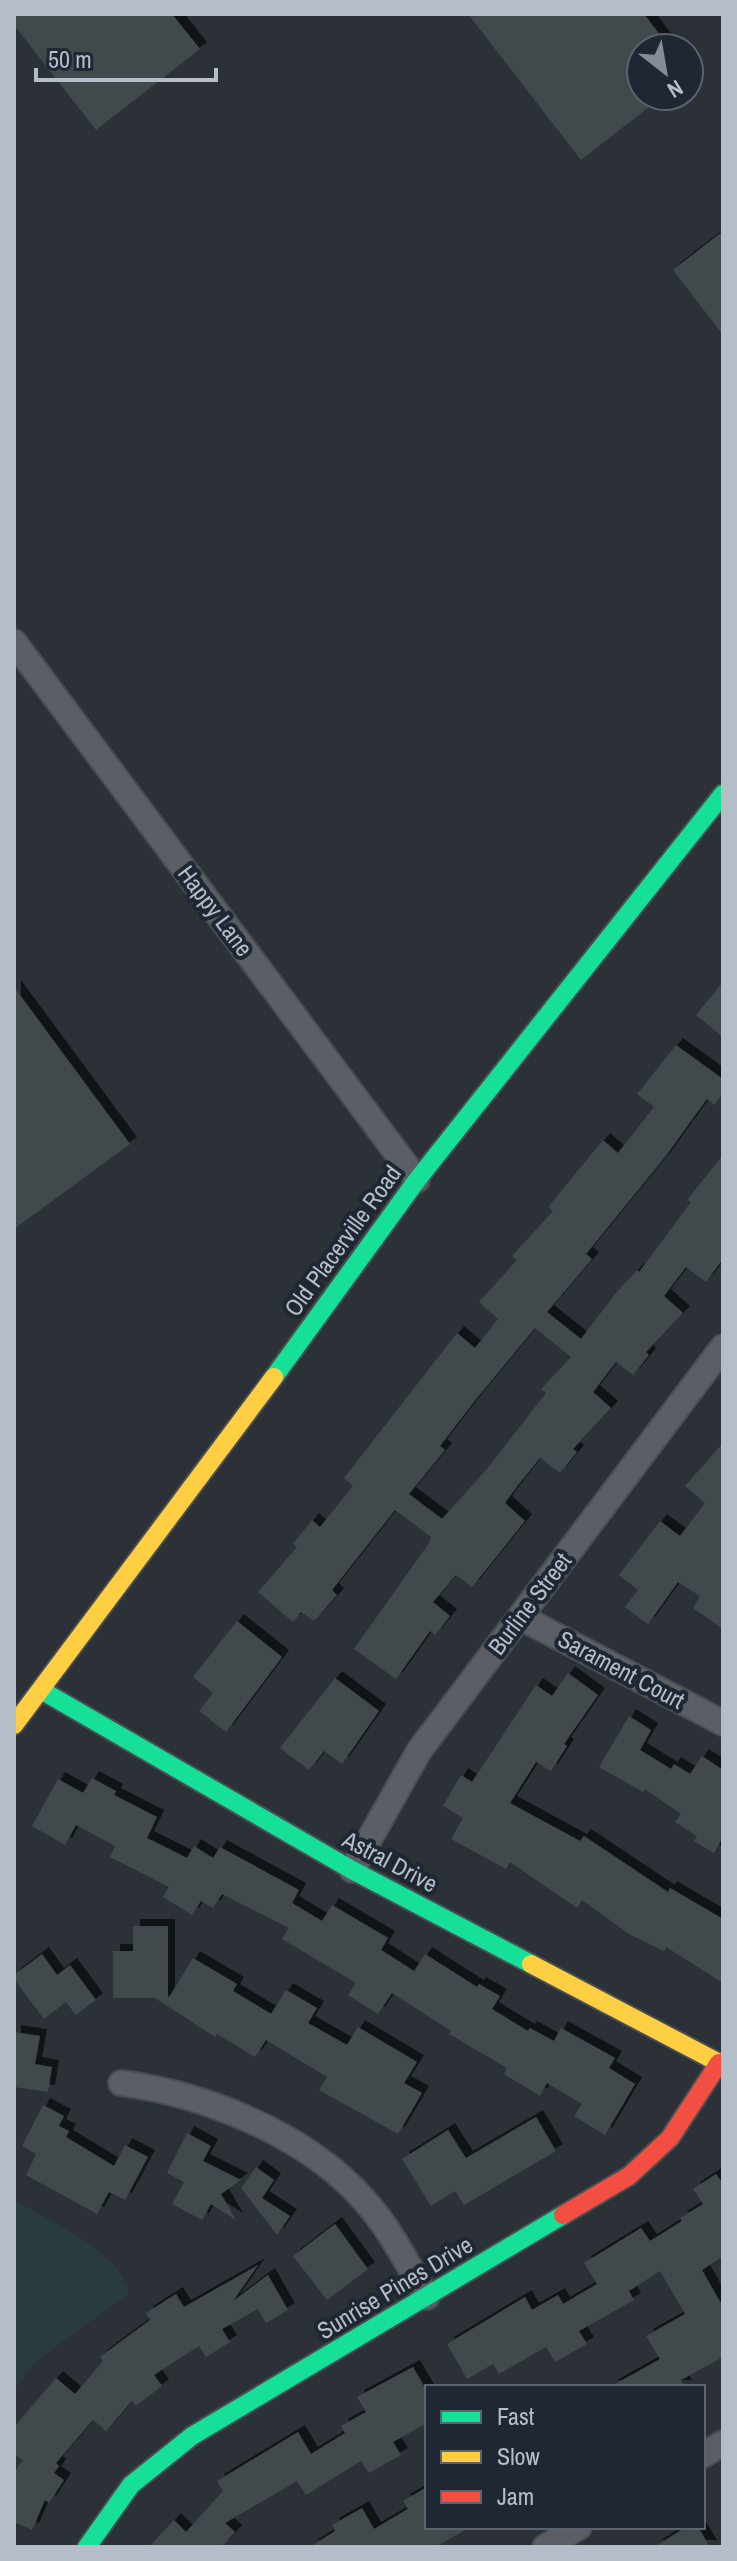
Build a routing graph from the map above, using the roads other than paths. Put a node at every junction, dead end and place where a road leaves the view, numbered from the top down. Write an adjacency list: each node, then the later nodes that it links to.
1 (14, 642): 3 (street, Happy Lane)
2 (723, 794): 3 (street, Old Placerville Road)
3 (417, 1180): 6 (street, Old Placerville Road)
4 (723, 1348): 5 (street, Burline Street)
5 (520, 1617): 7 (street, Sarament Court); 9 (street, Burline Street)
6 (41, 1690): 8 (street, Old Placerville Road); 9 (street, Astral Drive)
7 (723, 1723)
8 (14, 1725)
9 (352, 1870): 10 (street, Astral Drive)
10 (721, 2064): 12 (street, Sunrise Pines Drive)
11 (121, 2083): 12 (street)
12 (427, 2297): 16 (street, Sunrise Pines Drive)
13 (723, 2443): 14 (street)
14 (705, 2454)
15 (576, 2529): 17 (street)
16 (87, 2547)
17 (545, 2547)

